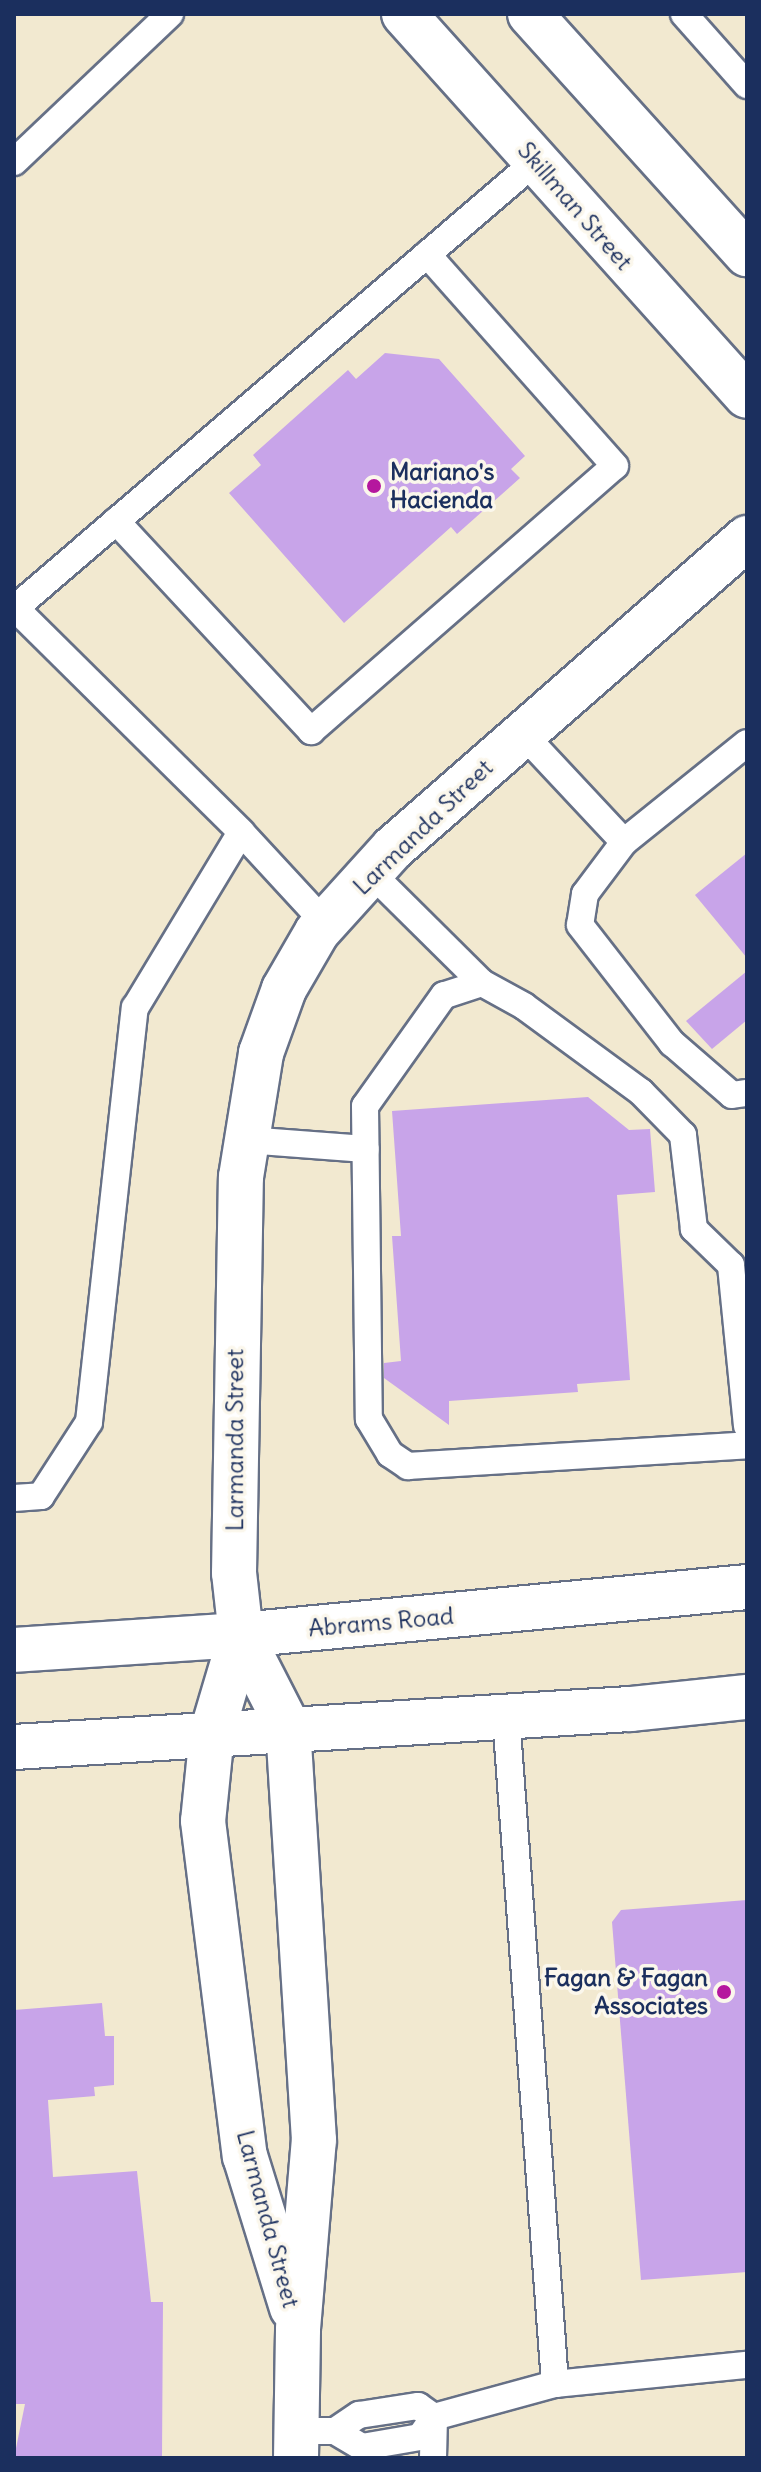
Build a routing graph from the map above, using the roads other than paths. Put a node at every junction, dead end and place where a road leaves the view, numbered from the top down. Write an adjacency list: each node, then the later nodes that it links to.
1 (170, 14): 7 (lane)
2 (404, 14): 6 (street, Skillman Street)
3 (530, 14): 9 (street)
4 (684, 14): 5 (lane)
5 (747, 85)
6 (536, 161): 8 (lane); 10 (street, Skillman Street)
7 (14, 162)
8 (427, 254): 11 (lane); 11 (lane)
9 (747, 254)
10 (747, 396)
11 (116, 521): 13 (lane)
12 (747, 538): 14 (street, Larmanda Street)
13 (14, 608): 16 (lane)
14 (523, 734): 17 (lane); 18 (street, Larmanda Street)
15 (747, 743): 17 (lane)
16 (241, 832): 19 (lane); 26 (lane)
17 (624, 842): 21 (lane)
18 (371, 873): 19 (street, Larmanda Street); 20 (lane)
19 (325, 923): 22 (street, Larmanda Street)
20 (482, 983): 23 (lane); 24 (lane)
21 (747, 1093)
22 (246, 1140): 23 (lane); 28 (street, Larmanda Street)
23 (366, 1149): 25 (lane)
24 (747, 1426)
25 (747, 1445)
26 (14, 1498)
27 (747, 1587): 28 (street, Abrams Road)
28 (241, 1635): 29 (street, Abrams Road); 32 (street, Larmanda Street); 33 (street, Larmanda Street)
29 (14, 1650)
30 (747, 1697): 31 (street)
31 (506, 1716): 32 (street); 37 (lane)
32 (288, 1727): 33 (street); 35 (street, Larmanda Street)
33 (212, 1733): 34 (street); 35 (street, Larmanda Street)
34 (14, 1747)
35 (298, 2329): 39 (street, Larmanda Street)
36 (747, 2365): 37 (lane)
37 (555, 2384): 38 (lane)
38 (434, 2417): 39 (lane); 40 (lane)
39 (309, 2440)
40 (433, 2458)

